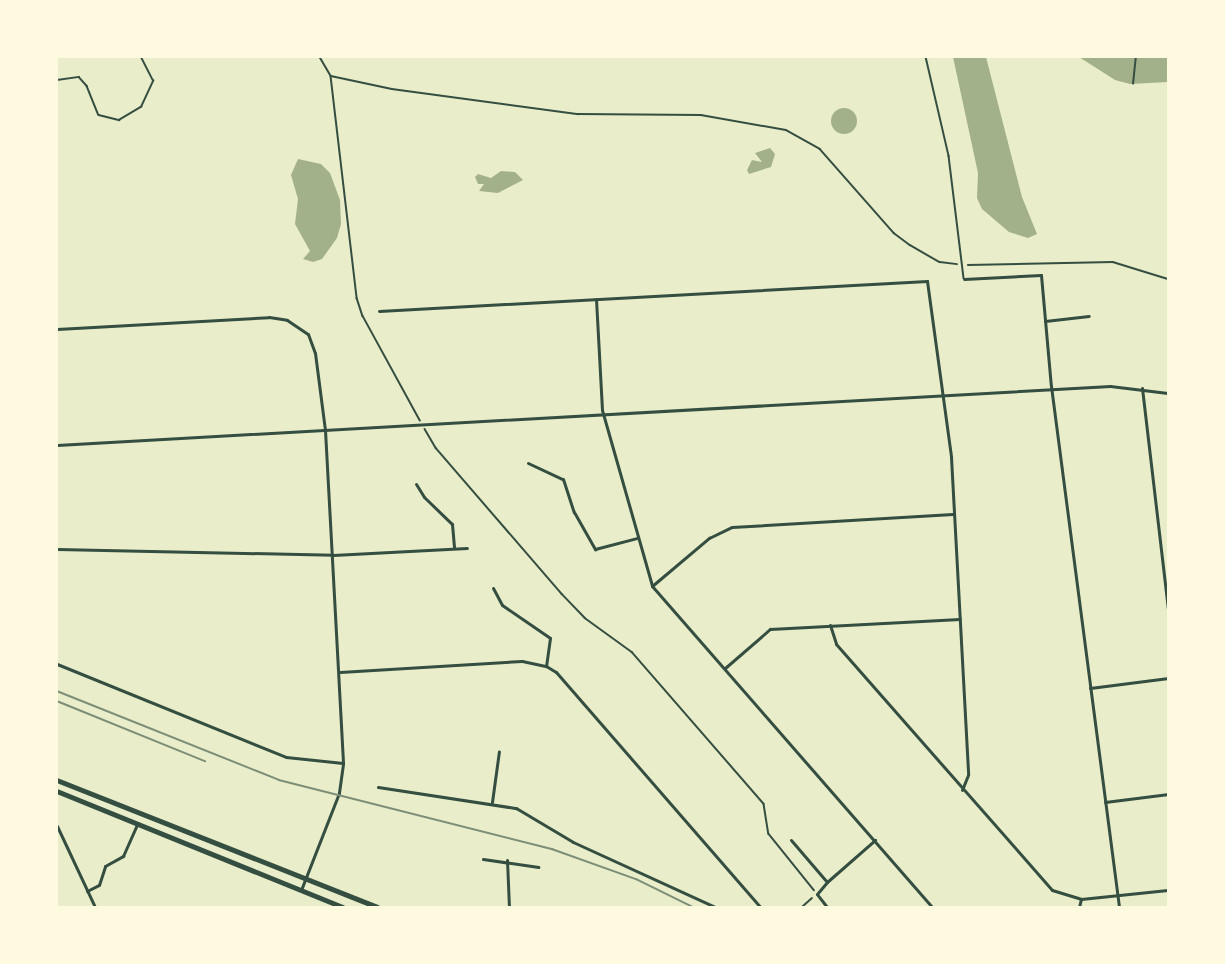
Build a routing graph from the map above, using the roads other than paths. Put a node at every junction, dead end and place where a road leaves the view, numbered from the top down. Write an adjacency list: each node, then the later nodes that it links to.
1 (926, 57): 2 (lane)
2 (964, 279): 6 (street)
3 (596, 299): 4 (street); 11 (street); 12 (street)
4 (379, 311)
5 (1089, 316): 6 (street)
6 (1046, 321): 9 (street)
7 (57, 329): 13 (street)
8 (1142, 388): 9 (street); 10 (street); 25 (street)
9 (1052, 390): 11 (street); 33 (street)
10 (1168, 393)
11 (943, 395): 12 (street); 17 (street)
12 (603, 414): 13 (street); 18 (street)
13 (325, 430): 14 (street); 22 (street)
14 (57, 445)
15 (528, 463): 18 (street)
16 (416, 484): 21 (street)
17 (954, 514): 23 (street); 26 (street)
18 (637, 538): 23 (street)
19 (467, 548): 21 (street)
20 (57, 549): 22 (street)
21 (454, 549): 22 (street)
22 (333, 555): 31 (street)
23 (652, 586): 30 (street)
24 (493, 588): 29 (street)
25 (1168, 608)
26 (960, 619): 27 (street); 38 (street)
27 (830, 625): 30 (street); 38 (street)
28 (57, 664): 35 (street)
29 (546, 666): 31 (street); 59 (street)
30 (725, 668): 48 (street)
31 (340, 672): 35 (street)
32 (1168, 678): 33 (street)
33 (1090, 688): 44 (street)
34 (499, 751): 43 (street)
35 (343, 764): 52 (street)
36 (57, 780): 52 (main road)
37 (378, 787): 43 (street)
38 (962, 790): 58 (street)
39 (57, 791): 40 (main road)
40 (63, 793): 42 (street); 45 (main road)
41 (1168, 794): 44 (street)
42 (57, 797)
43 (492, 802): 64 (street)
44 (1105, 802): 57 (street)
45 (138, 823): 54 (main road); 56 (street)
46 (57, 826): 56 (street)
47 (790, 840): 53 (street)
48 (875, 840): 53 (street); 66 (street)
49 (483, 859): 50 (street)
50 (507, 860): 51 (street); 63 (street)
51 (538, 867)
52 (306, 878): 54 (street); 62 (main road)
53 (827, 882): 65 (street)
54 (301, 890): 61 (main road)
55 (1168, 890): 57 (street)
56 (87, 891): 60 (street)
57 (1117, 894): 58 (street); 68 (street)
58 (1081, 899): 67 (street)
59 (758, 906)
60 (95, 907)
61 (342, 907)
62 (377, 907)
63 (509, 907)
64 (715, 907)
65 (827, 907)
66 (932, 907)
67 (1079, 907)
68 (1119, 907)

